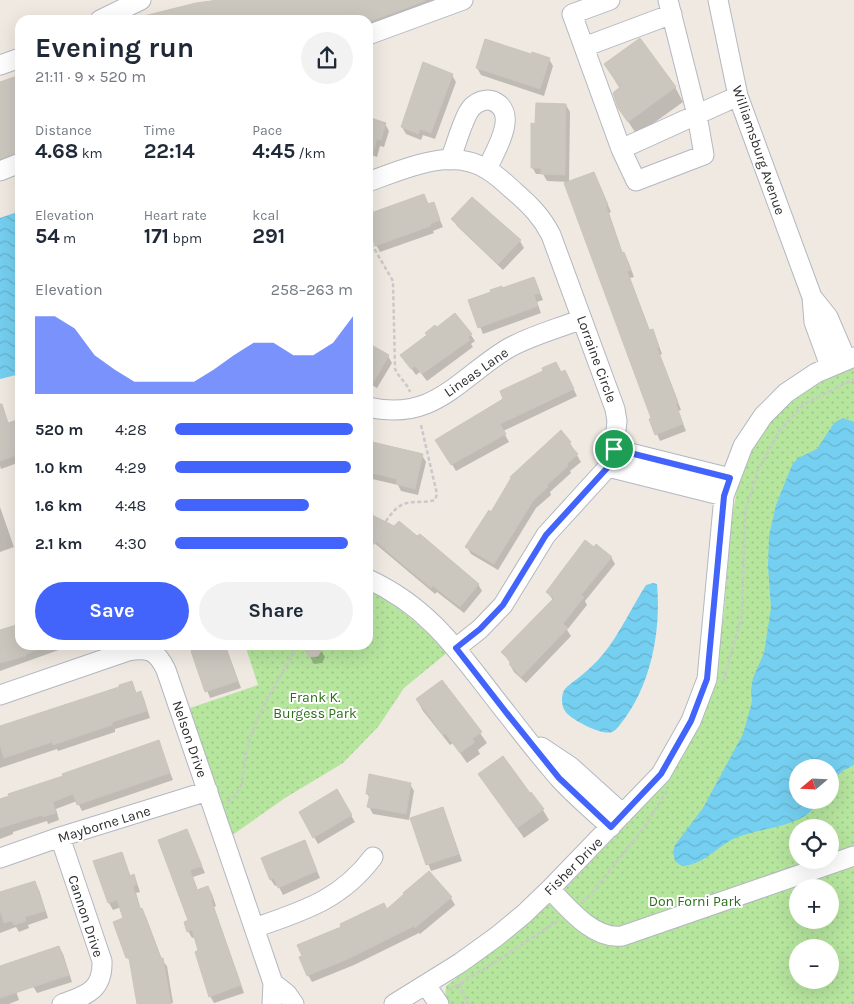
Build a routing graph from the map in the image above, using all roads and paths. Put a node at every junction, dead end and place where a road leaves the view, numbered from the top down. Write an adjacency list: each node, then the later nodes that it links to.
1 (141, 0): 6 (street)
2 (463, 0): 7 (street)
3 (610, 0): 8 (street)
4 (718, 0): 11 (street, Williamsburg Avenue)
5 (670, 7): 8 (street); 12 (street)
6 (110, 15)
7 (373, 33)
8 (584, 47): 13 (street)
9 (15, 60): 10 (street)
10 (0, 65)
11 (738, 96): 12 (street); 21 (street, Williamsburg Avenue)
12 (697, 116): 13 (street); 13 (street)
13 (621, 149)
14 (450, 160): 16 (street, Lorraine Circle); 16 (street); 18 (street, Lorraine Circle)
15 (15, 165): 17 (street)
16 (487, 169): 20 (street, Lorraine Circle)
17 (0, 171)
18 (373, 180)
19 (373, 247): 23 (path)
20 (582, 320): 24 (street, Lineas Lane); 26 (street, Lorraine Circle)
21 (843, 361): 27 (street, Fisher Drive)
22 (854, 379): 35 (path)
23 (411, 395)
24 (373, 408)
25 (421, 425): 29 (path)
26 (611, 458): 27 (street); 28 (street); 31 (street)
27 (730, 478): 28 (street, Fisher Drive)
28 (724, 496): 40 (street, Fisher Drive)
29 (373, 547)
30 (373, 580): 31 (street)
31 (456, 648): 40 (street)
32 (134, 650): 36 (street, Nelson Drive)
33 (150, 650): 38 (street, Nelson Drive)
34 (295, 650): 39 (path)
35 (722, 687)
36 (0, 695)
37 (668, 790): 46 (path)
38 (208, 791): 41 (street, Mayborne Lane); 47 (street, Nelson Drive)
39 (227, 801)
40 (617, 821): 45 (street, Fisher Drive)
41 (60, 837): 44 (street, Mayborne Lane); 51 (street, Cannon Drive)
42 (854, 856): 46 (street)
43 (373, 857): 47 (street)
44 (0, 858)
45 (550, 889): 46 (street); 50 (street, Fisher Drive)
46 (572, 912): 49 (path)
47 (254, 928): 48 (street, Nelson Drive)
48 (273, 983): 52 (street, Nelson Drive); 53 (street, Nelson Drive)
49 (459, 984): 50 (path); 55 (path)
50 (433, 995): 54 (street, Fisher Drive)
51 (62, 1004)
52 (272, 1004)
53 (294, 1004)
54 (394, 1004)
55 (468, 1004)

